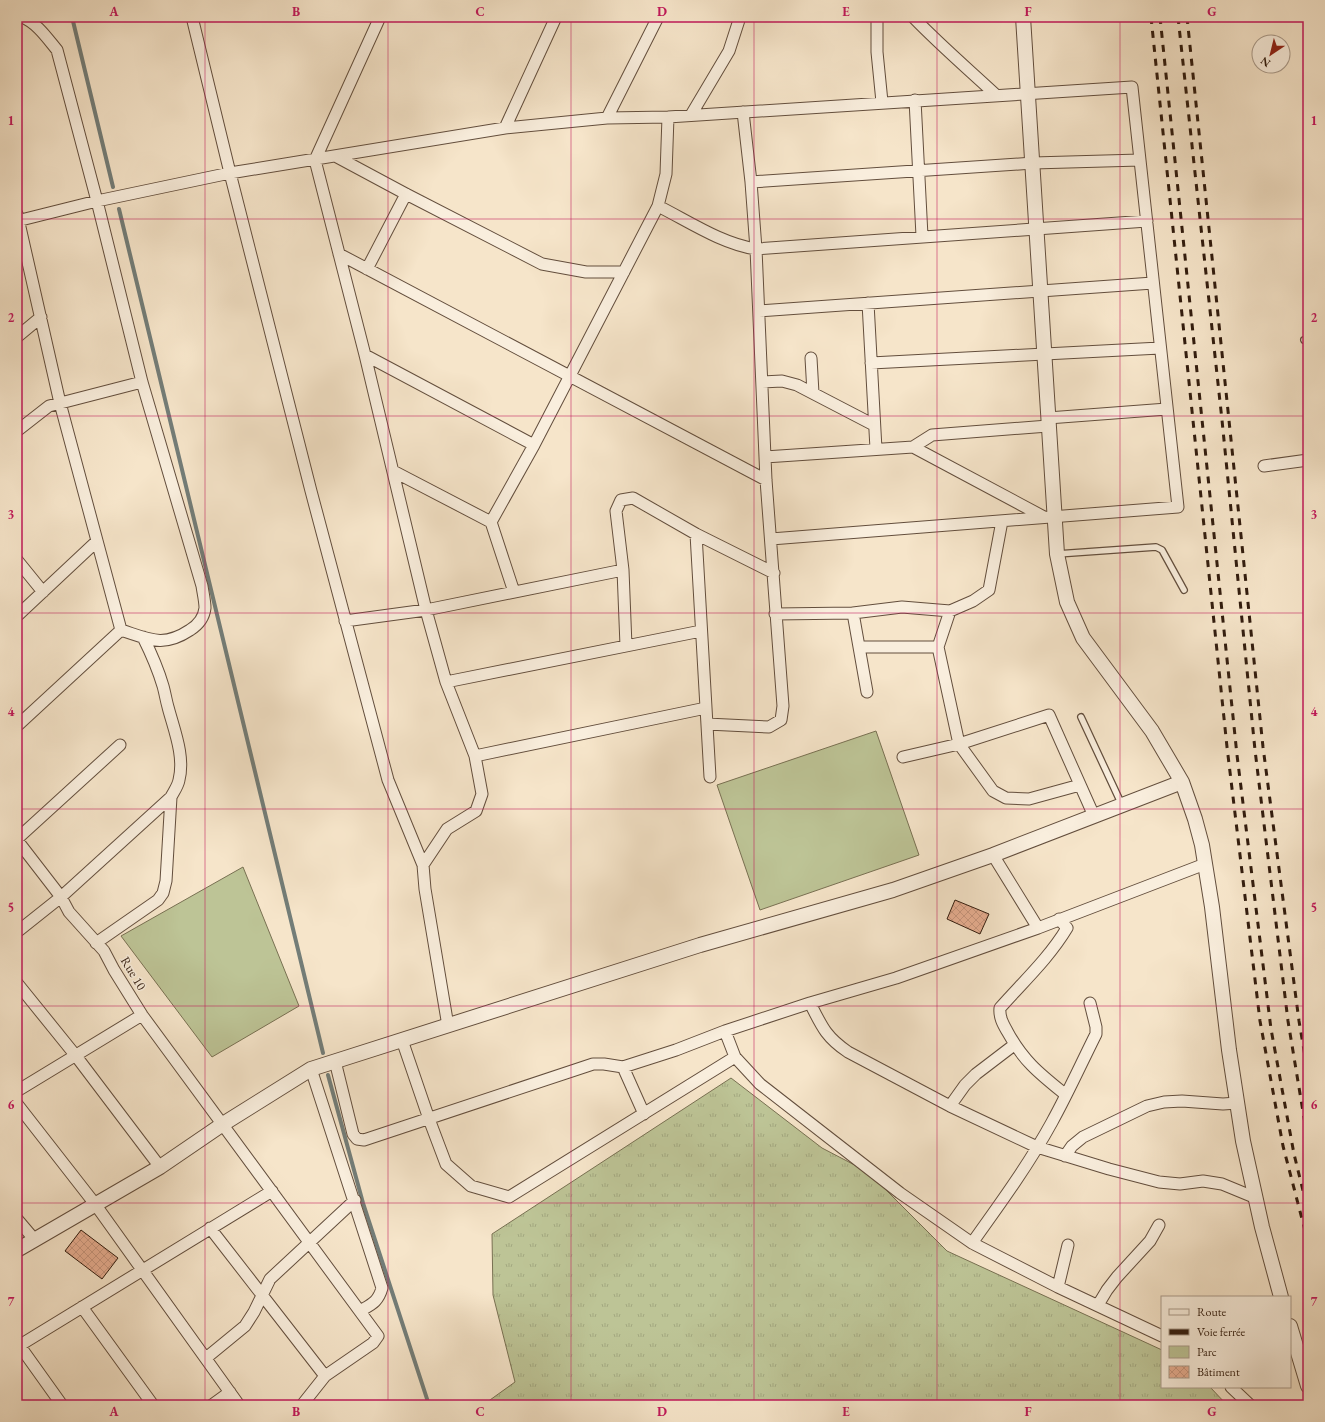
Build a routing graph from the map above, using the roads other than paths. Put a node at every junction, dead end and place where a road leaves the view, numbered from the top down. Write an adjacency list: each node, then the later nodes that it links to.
1 (22, 17): 27 (street)
2 (192, 17): 24 (street)
3 (380, 17): 20 (street)
4 (556, 17): 18 (street)
5 (658, 17): 17 (street)
6 (740, 17): 15 (street)
7 (877, 17): 13 (street)
8 (913, 17): 11 (street)
9 (1023, 17): 10 (street)
10 (1029, 93): 11 (street); 21 (street); 22 (street)
11 (996, 95): 12 (street)
12 (915, 100): 13 (street); 23 (street)
13 (882, 102): 14 (street)
14 (743, 112): 15 (street); 25 (street)
15 (691, 115): 16 (street)
16 (668, 116): 17 (street); 28 (street)
17 (607, 118): 18 (street)
18 (504, 128): 19 (street)
19 (337, 157): 20 (street); 26 (street)
20 (315, 160): 24 (street); 34 (street)
21 (1140, 160): 22 (street); 30 (street)
22 (1033, 163): 23 (street); 31 (street)
23 (918, 171): 25 (street); 32 (street)
24 (230, 174): 27 (street); 83 (street)
25 (751, 182): 33 (street)
26 (406, 194): 35 (street); 36 (street)
27 (97, 202): 29 (street); 49 (street)
28 (658, 206): 33 (street); 36 (street)
29 (18, 218): 41 (street)
30 (1147, 221): 31 (street); 37 (street)
31 (1036, 228): 32 (street); 38 (street)
32 (922, 236): 33 (street)
33 (756, 249): 40 (street)
34 (339, 254): 35 (street); 45 (street)
35 (367, 269): 48 (street)
36 (624, 272): 48 (street)
37 (1153, 283): 38 (street); 43 (street)
38 (1040, 290): 39 (street); 44 (street)
39 (868, 303): 40 (street); 47 (street)
40 (759, 311): 50 (street)
41 (41, 317): 42 (street); 52 (street)
42 (17, 337)
43 (1160, 348): 44 (street); 53 (street)
44 (1044, 354): 47 (street); 54 (street)
45 (365, 356): 57 (street); 63 (street)
46 (811, 358): 51 (street)
47 (871, 363): 55 (street)
48 (571, 376): 57 (street); 64 (street)
49 (142, 382): 52 (street); 86 (street)
50 (762, 382): 51 (street); 60 (street)
51 (813, 393): 55 (street)
52 (60, 403): 56 (street); 70 (street)
53 (1167, 409): 54 (street); 65 (street)
54 (1048, 422): 58 (street); 65 (street)
55 (874, 425): 59 (street)
56 (17, 431)
57 (534, 445): 67 (street)
58 (913, 447): 59 (street); 65 (street)
59 (876, 449): 60 (street)
60 (766, 457): 64 (street)
61 (1308, 460): 62 (street)
62 (1264, 466)
63 (393, 471): 67 (street); 78 (street)
64 (766, 480): 69 (street)
65 (1049, 517): 66 (street); 71 (street)
66 (1002, 521): 69 (street); 79 (street)
67 (491, 522): 77 (street)
68 (696, 534): 73 (street); 74 (street); 85 (street)
69 (771, 539): 74 (street)
70 (97, 541): 76 (street); 84 (street)
71 (1057, 554): 75 (lane); 101 (street)
72 (17, 560): 76 (street)
73 (623, 570): 77 (street); 87 (street)
74 (774, 573): 81 (street)
75 (1184, 590)
76 (43, 592): 82 (street)
77 (514, 592): 78 (street)
78 (426, 610): 83 (street); 90 (street)
79 (950, 611): 80 (street); 89 (street)
80 (853, 613): 81 (street); 88 (street)
81 (775, 614): 94 (street)
82 (17, 616)
83 (345, 621): 109 (street)
84 (121, 630): 86 (street); 95 (street)
85 (702, 631): 87 (street); 92 (street)
86 (143, 637): 103 (street)
87 (626, 646): 90 (street)
88 (859, 647): 89 (street); 91 (street)
89 (938, 647): 96 (street)
90 (446, 682): 98 (street)
91 (868, 692)
92 (706, 708): 94 (street); 98 (street)
93 (1081, 717): 104 (lane)
94 (707, 724): 100 (street)
95 (17, 726)
96 (959, 744): 99 (street); 102 (street); 102 (street)
97 (120, 745): 106 (street)
98 (475, 756): 109 (street)
99 (903, 757)
100 (710, 777)
101 (1182, 782): 104 (street); 108 (street)
102 (1080, 785): 105 (street)
103 (171, 797): 110 (street); 114 (street)
104 (1122, 805): 105 (street)
105 (1094, 816): 107 (street)
106 (17, 840): 110 (street, Rue 10)
107 (993, 855): 112 (street); 119 (street)
108 (1205, 864): 111 (street); 130 (street)
109 (423, 865): 119 (street)
110 (61, 897): 113 (street); 114 (street, Rue 10)
111 (1059, 919): 112 (street); 122 (street)
112 (1038, 928): 116 (street)
113 (17, 932)
114 (96, 943): 118 (street, Rue 10)
115 (17, 983): 123 (street)
116 (810, 1003): 120 (street); 132 (street)
117 (1090, 1004): 129 (street)
118 (142, 1015): 123 (street); 135 (street, Rue 10)
119 (448, 1026): 121 (street)
120 (725, 1031): 124 (street); 126 (street)
121 (402, 1040): 125 (street); 134 (street)
122 (1014, 1045): 129 (street); 132 (street)
123 (76, 1056): 128 (street); 138 (street)
124 (735, 1057): 133 (street); 148 (street)
125 (335, 1061): 127 (street); 134 (street)
126 (623, 1068): 133 (street); 134 (street)
127 (311, 1069): 135 (street); 141 (street)
128 (17, 1091)
129 (1066, 1095): 136 (street)
130 (1237, 1103): 137 (street); 140 (street)
131 (17, 1104): 142 (street)
132 (950, 1106): 136 (street)
133 (644, 1114): 134 (street)
134 (429, 1119)
135 (223, 1124): 138 (street); 139 (street, Rue 10)
136 (1037, 1147): 137 (street); 148 (street)
137 (1065, 1156): 140 (street)
138 (160, 1167): 142 (street)
139 (272, 1190): 145 (street); 147 (street, Rue 10)
140 (1256, 1198): 154 (street)
141 (355, 1200): 147 (street); 157 (street)
142 (95, 1204): 146 (street); 151 (street)
143 (17, 1219): 146 (street)
144 (1159, 1225): 155 (street)
145 (210, 1228): 151 (street); 153 (street)
146 (34, 1239): 150 (street)
147 (310, 1242): 153 (street); 157 (street, Rue 10)
148 (972, 1243): 152 (street)
149 (1068, 1245): 152 (street)
150 (17, 1250)
151 (142, 1270): 156 (street); 161 (street)
152 (1058, 1287): 155 (street)
153 (262, 1296): 161 (street); 162 (street)
154 (1282, 1296)
155 (1098, 1305): 159 (street)
156 (82, 1307): 160 (street); 167 (street)
157 (360, 1311): 162 (street, Rue 10)
158 (1291, 1329): 163 (street)
159 (1161, 1336)
160 (18, 1345): 166 (street)
161 (206, 1358): 165 (street)
162 (325, 1376): 170 (street)
163 (1308, 1386)
164 (1232, 1388): 171 (street)
165 (230, 1392): 168 (street); 169 (street)
166 (62, 1405)
167 (153, 1405)
168 (212, 1405)
169 (239, 1405)
170 (302, 1405)
171 (1250, 1405)

